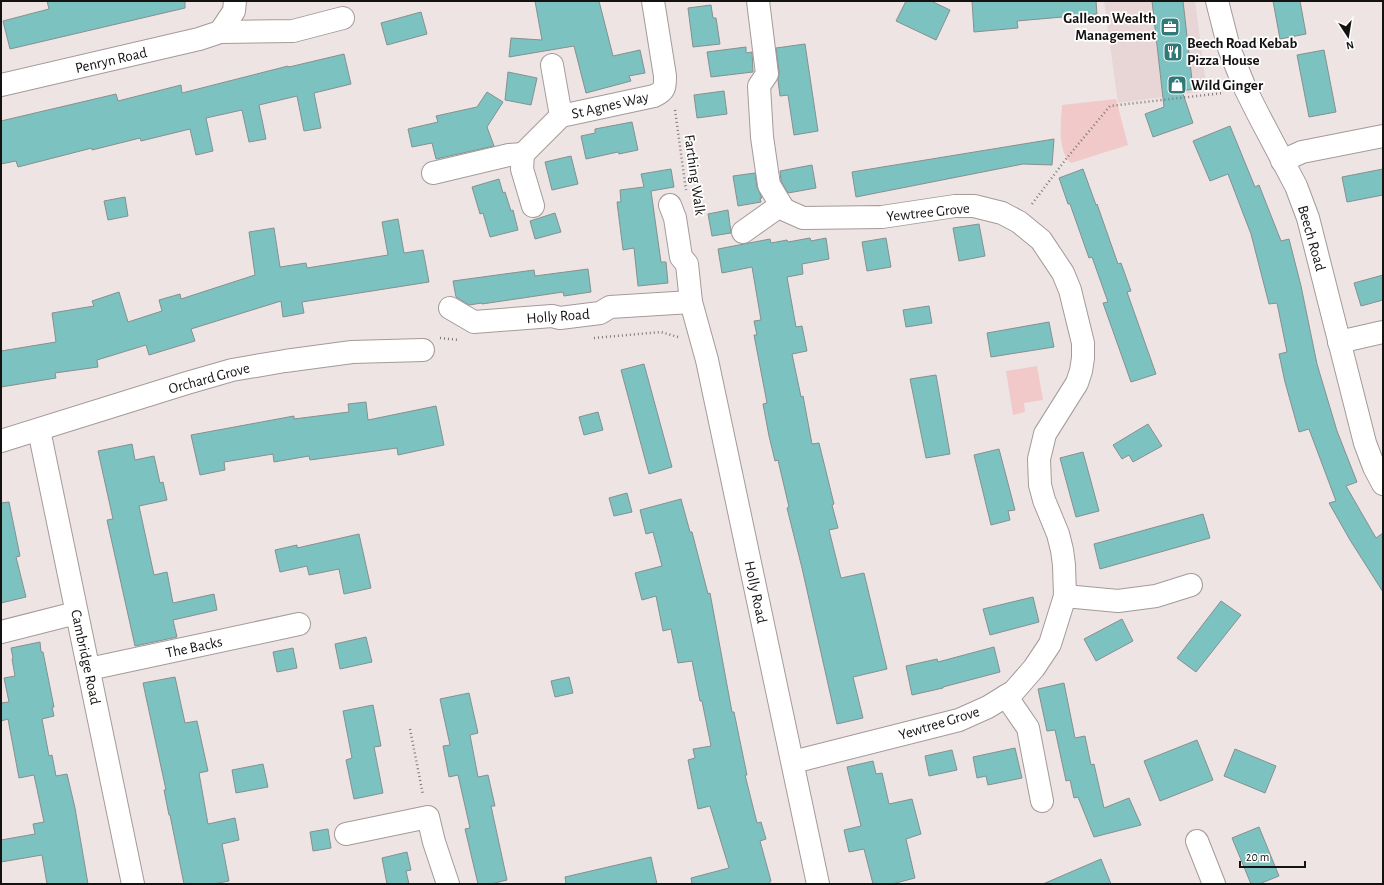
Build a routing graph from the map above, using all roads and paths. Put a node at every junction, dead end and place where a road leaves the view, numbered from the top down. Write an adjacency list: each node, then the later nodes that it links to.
1 (235, 1): 6 (street)
2 (652, 1): 10 (street, St Agnes Way)
3 (758, 1): 17 (street, Yewtree Grove)
4 (1217, 1): 9 (street, Beech Road)
5 (343, 18): 6 (street, Penryn Road)
6 (220, 32): 8 (street, Penryn Road)
7 (552, 66): 11 (street, St Agnes Way)
8 (1, 86)
9 (1245, 88): 14 (street, Beech Road); 20 (path)
10 (661, 93): 11 (street, St Agnes Way); 16 (path, Farthing Walk)
11 (561, 116): 13 (street, St Agnes Way)
12 (1383, 136): 14 (street)
13 (523, 154): 15 (street); 18 (street)
14 (1282, 160): 25 (street, Beech Road)
15 (433, 173)
16 (686, 191)
17 (781, 205): 20 (street, Yewtree Grove); 21 (street)
18 (533, 206)
19 (670, 206): 22 (street, Holly Road)
20 (1019, 222): 31 (street, Yewtree Grove)
21 (743, 232)
22 (691, 302): 23 (street, Holly Road); 38 (street, Holly Road)
23 (450, 308)
24 (1383, 332): 25 (street)
25 (1339, 342): 29 (street, Beech Road)
26 (423, 350): 27 (street, Orchard Grove)
27 (39, 430): 28 (street, Orchard Grove); 32 (street, Cambridge Road)
28 (1, 441)
29 (1383, 484)
30 (1191, 585): 31 (street)
31 (1065, 596): 36 (street, Yewtree Grove)
32 (76, 613): 34 (street); 35 (street, Cambridge Road)
33 (299, 624): 35 (street, The Backs)
34 (1, 632)
35 (89, 669): 43 (street, Cambridge Road)
36 (1006, 696): 38 (street, Yewtree Grove); 39 (street)
37 (410, 729): 40 (path)
38 (793, 762): 45 (street, Holly Road)
39 (1042, 801)
40 (428, 818): 41 (street); 44 (street)
41 (346, 834)
42 (1197, 841): 46 (street)
43 (133, 884)
44 (448, 884)
45 (818, 884)
46 (1214, 884)

